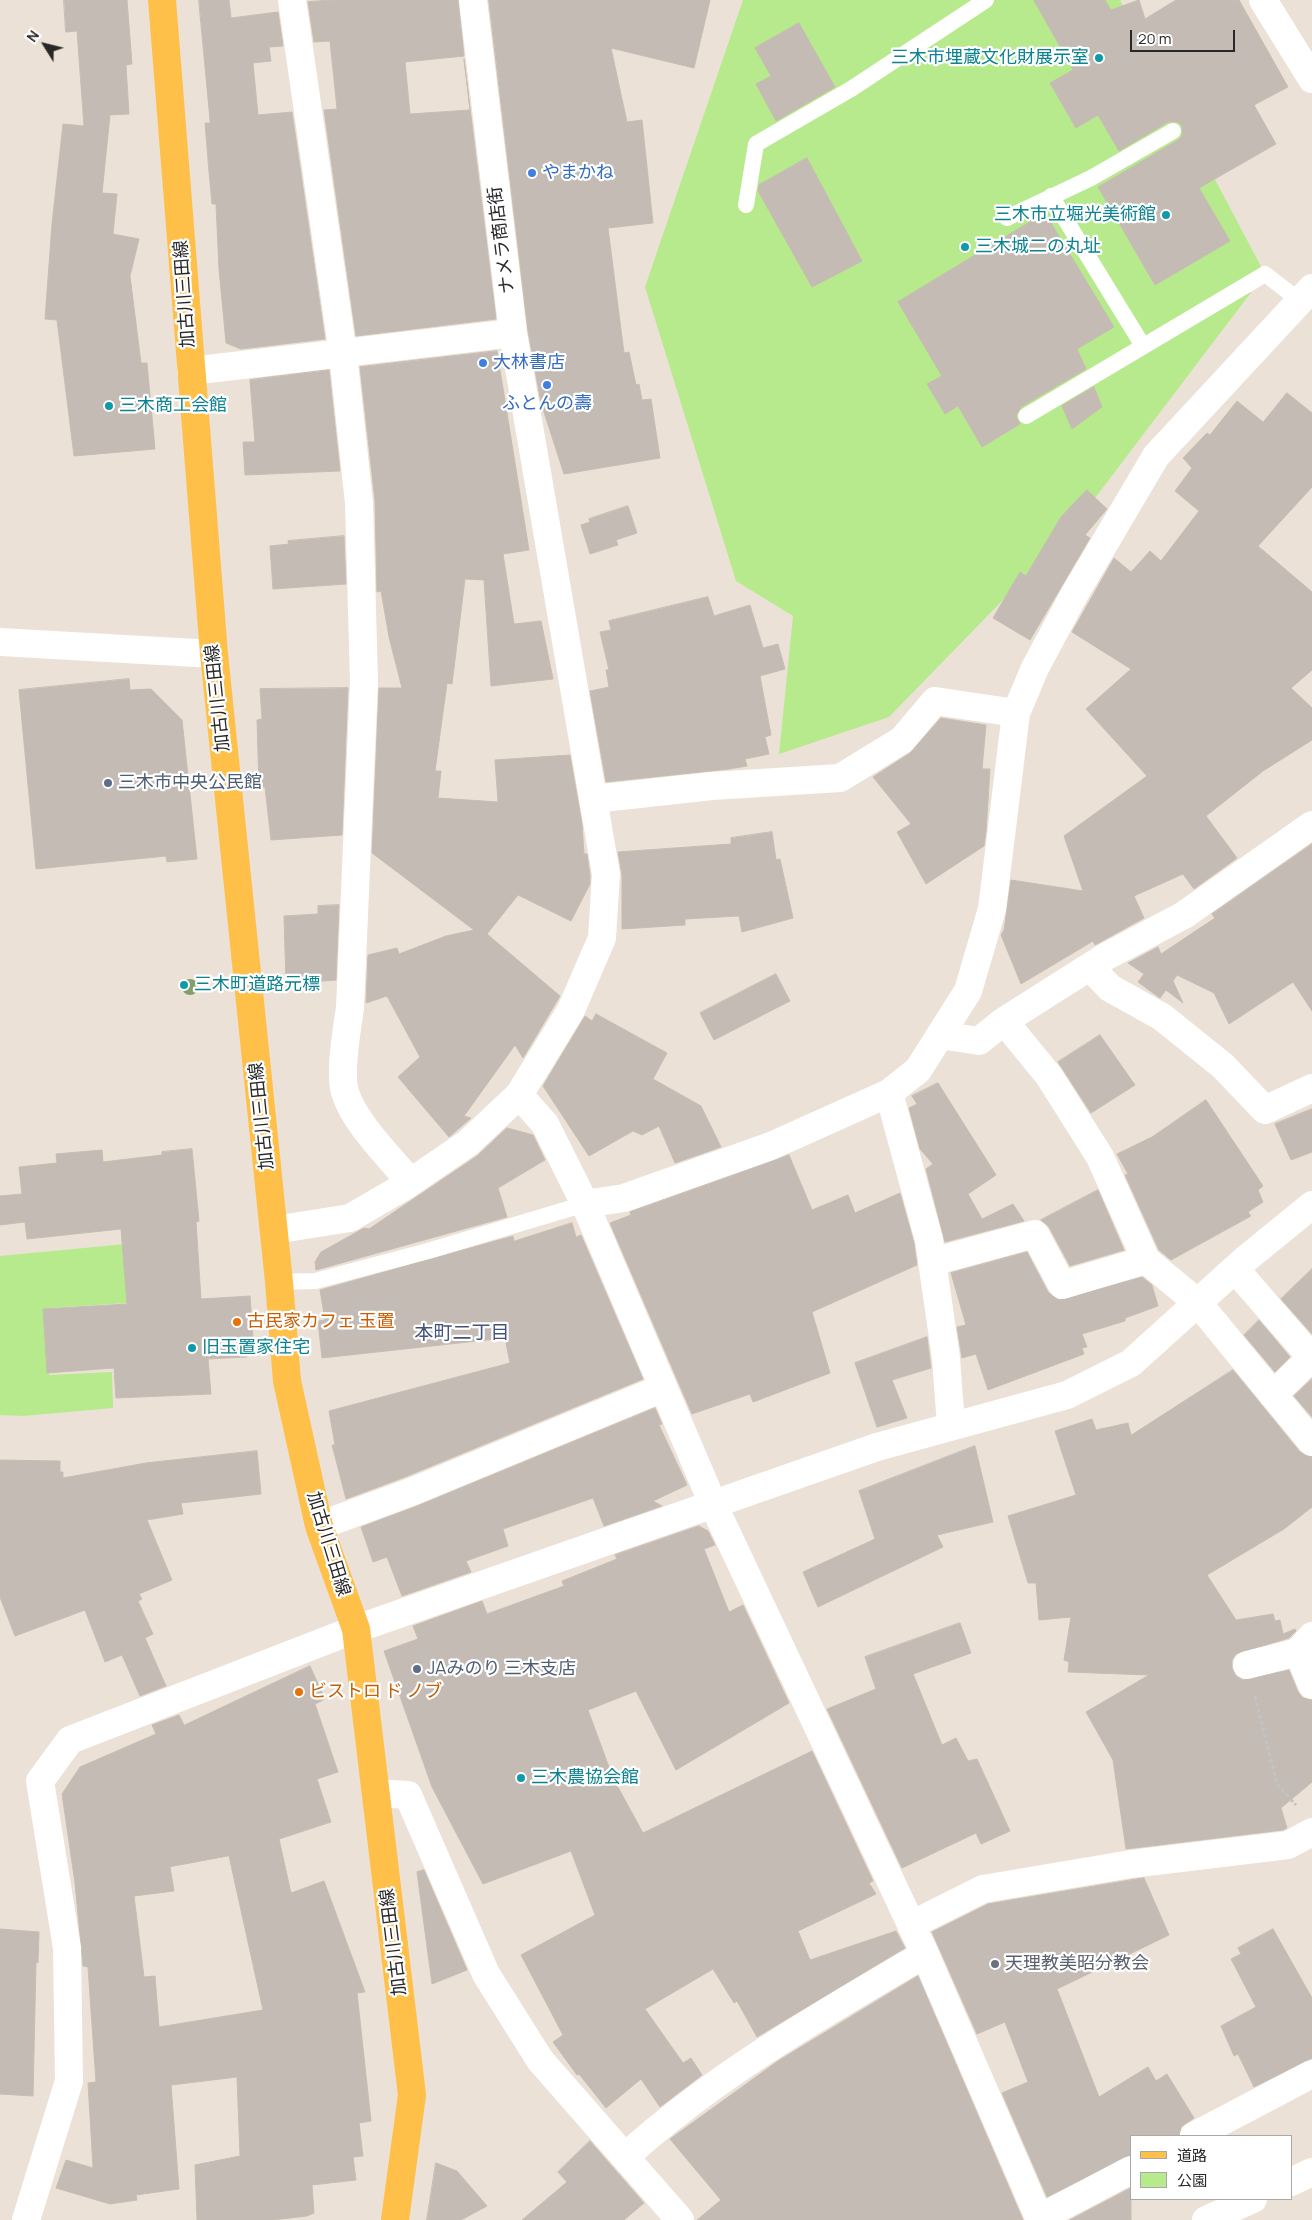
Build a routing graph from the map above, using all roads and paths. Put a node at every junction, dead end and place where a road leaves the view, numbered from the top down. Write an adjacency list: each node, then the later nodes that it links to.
1 (162, 0): 15 (main road, 加古川三田線)
2 (292, 0): 14 (street)
3 (473, 0): 12 (street, ナメラ商店街)
4 (986, 0): 9 (lane)
5 (1263, 0): 6 (street)
6 (1312, 79)
7 (1173, 131): 8 (lane)
8 (1051, 196): 10 (lane); 13 (lane)
9 (746, 206)
10 (1007, 218)
11 (1305, 294): 13 (lane); 19 (street)
12 (513, 333): 14 (street); 20 (street, ナメラ商店街)
13 (1143, 346): 16 (lane)
14 (343, 354): 15 (street); 28 (street)
15 (191, 371): 18 (main road, 加古川三田線)
16 (1026, 416)
17 (5, 642): 18 (street)
18 (214, 654): 31 (main road, 加古川三田線)
19 (1016, 713): 20 (street); 24 (street)
20 (593, 799): 27 (street, ナメラ商店街)
21 (1312, 825): 22 (street)
22 (1090, 967): 23 (street); 25 (street)
23 (1004, 1021): 24 (street); 32 (street)
24 (940, 1035): 26 (street)
25 (1312, 1088)
26 (889, 1093): 29 (street); 33 (street)
27 (519, 1095): 28 (street, ナメラ商店街); 29 (street)
28 (410, 1182): 31 (street, ナメラ商店街)
29 (585, 1204): 35 (lane); 38 (street)
30 (1312, 1205): 34 (street)
31 (274, 1230): 35 (main road, 加古川三田線)
32 (1146, 1260): 33 (street); 36 (street)
33 (932, 1262): 40 (street)
34 (1235, 1268): 36 (street); 37 (street)
35 (279, 1282): 43 (main road, 加古川三田線)
36 (1198, 1303): 39 (street); 40 (street)
37 (1312, 1358): 39 (street)
38 (663, 1388): 42 (street); 43 (street)
39 (1273, 1395): 41 (street)
40 (951, 1425): 42 (street)
41 (1312, 1442)
42 (712, 1504): 44 (street); 50 (street)
43 (318, 1526): 44 (main road, 加古川三田線)
44 (356, 1629): 48 (main road, 加古川三田線); 58 (street)
45 (1305, 1644): 46 (street); 47 (street)
46 (1247, 1665): 49 (path)
47 (1312, 1685)
48 (376, 1793): 54 (street); 59 (main road, 加古川三田線)
49 (1307, 1831): 50 (street)
50 (911, 1925): 51 (street)
51 (925, 1954): 54 (street); 57 (street)
52 (1312, 2074): 53 (street)
53 (1196, 2135)
54 (624, 2157): 60 (street)
55 (1130, 2171): 57 (street)
56 (1251, 2200): 61 (street)
57 (1040, 2219)
58 (26, 2220)
59 (396, 2220)
60 (680, 2220)
61 (1206, 2220)

